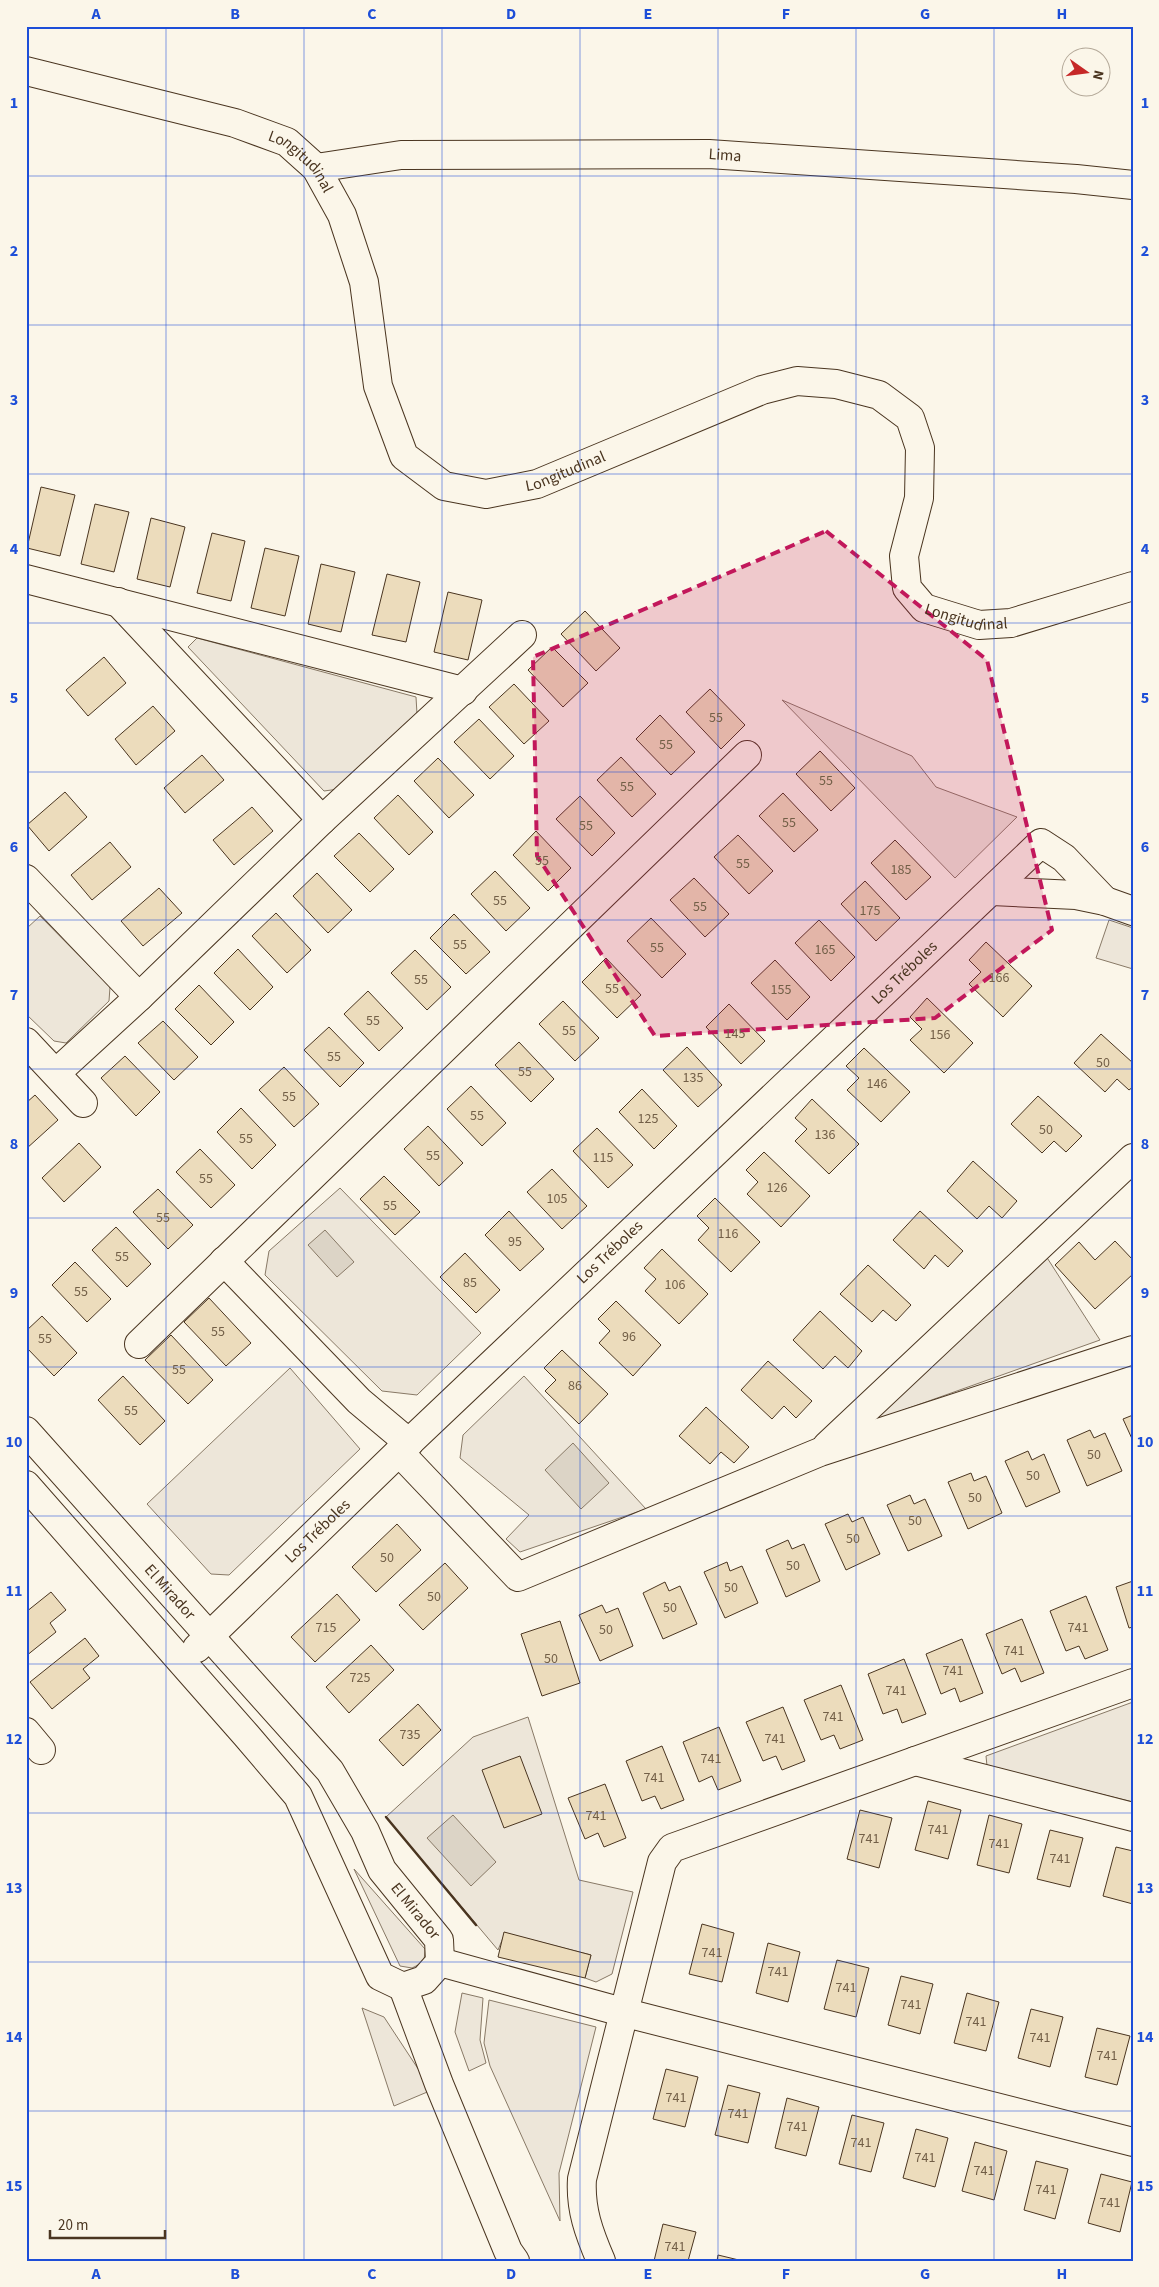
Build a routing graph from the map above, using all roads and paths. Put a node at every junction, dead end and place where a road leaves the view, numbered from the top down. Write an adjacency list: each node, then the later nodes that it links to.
1 (26, 71): 2 (street, Longitudinal)
2 (316, 168): 3 (street, Lima); 5 (street, Longitudinal)
3 (1133, 185)
4 (26, 579): 6 (street)
5 (1133, 586)
6 (118, 602): 8 (street); 10 (street)
7 (522, 635): 8 (street)
8 (463, 690): 10 (street)
9 (747, 755): 20 (street)
10 (322, 820): 15 (street)
11 (26, 879): 15 (street)
12 (992, 891): 13 (street); 13 (street, Los Tréboles); 24 (street, Los Tréboles)
13 (1105, 901): 14 (street)
14 (1133, 912)
15 (140, 997): 17 (street)
16 (26, 1042): 17 (street)
17 (56, 1073): 18 (street)
18 (83, 1103)
19 (1133, 1158): 25 (street)
20 (224, 1261): 21 (street); 24 (street)
21 (139, 1344)
22 (1133, 1350): 25 (street)
23 (26, 1431): 27 (street, El Mirador)
24 (404, 1448): 25 (street); 27 (street, Los Tréboles)
25 (820, 1452)
26 (26, 1485): 28 (street)
27 (209, 1636): 28 (street, Los Tréboles); 32 (street, El Mirador)
28 (182, 1663): 33 (street)
29 (1133, 1683): 30 (street)
30 (915, 1761): 31 (street); 34 (street)
31 (1133, 1817)
32 (440, 1962): 33 (street, El Mirador); 34 (street)
33 (403, 1987): 36 (street)
34 (626, 2013): 35 (street); 37 (street)
35 (1133, 2142)
36 (510, 2257)
37 (601, 2261)

